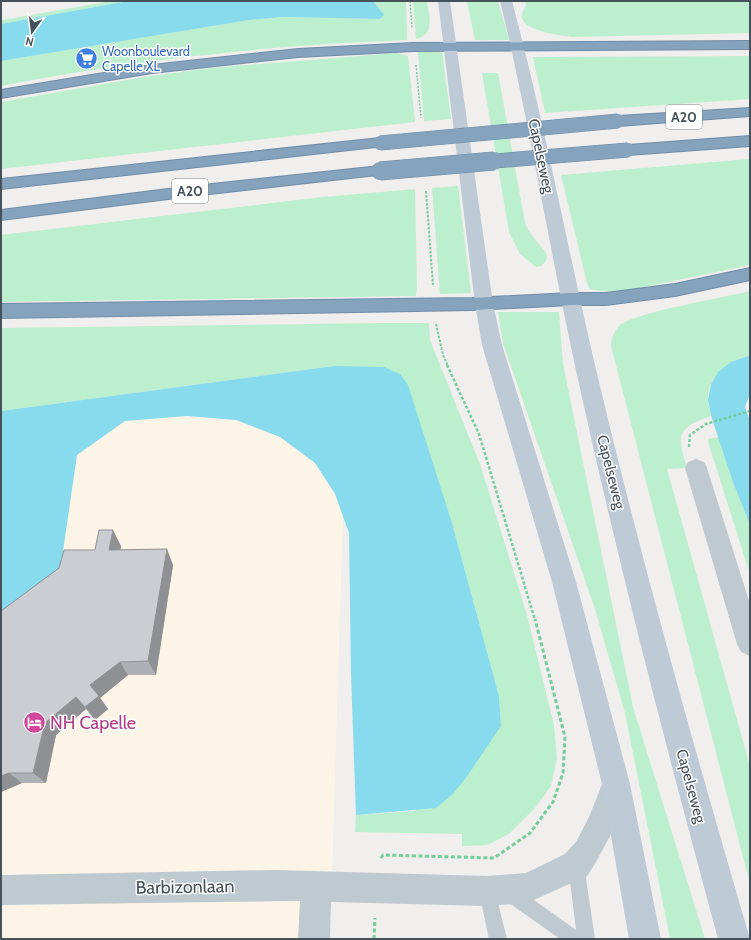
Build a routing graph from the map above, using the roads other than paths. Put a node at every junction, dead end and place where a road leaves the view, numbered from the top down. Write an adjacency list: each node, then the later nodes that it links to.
1 (444, 1): 4 (main road)
2 (506, 1): 5 (main road, Capelseweg)
3 (750, 45): 5 (highway)
4 (450, 46): 5 (highway); 6 (highway); 13 (main road)
5 (518, 47): 12 (main road, Capelseweg)
6 (1, 94)
7 (750, 112): 9 (highway, A20, bridge)
8 (750, 141): 10 (highway, A20, bridge)
9 (1, 184)
10 (1, 215)
11 (750, 274): 12 (highway)
12 (571, 299): 13 (highway); 27 (main road, Capelseweg)
13 (484, 304): 14 (highway); 17 (main road)
14 (1, 310)
15 (696, 468): 16 (street)
16 (750, 644)
17 (616, 784): 18 (street); 26 (main road)
18 (576, 865): 21 (street); 25 (lane)
19 (316, 886): 20 (street, Barbizonlaan); 21 (street); 22 (street)
20 (1, 890)
21 (496, 890): 23 (lane); 24 (lane)
22 (314, 939)
23 (498, 939)
24 (575, 939)
25 (586, 939)
26 (645, 939)
27 (734, 939)

